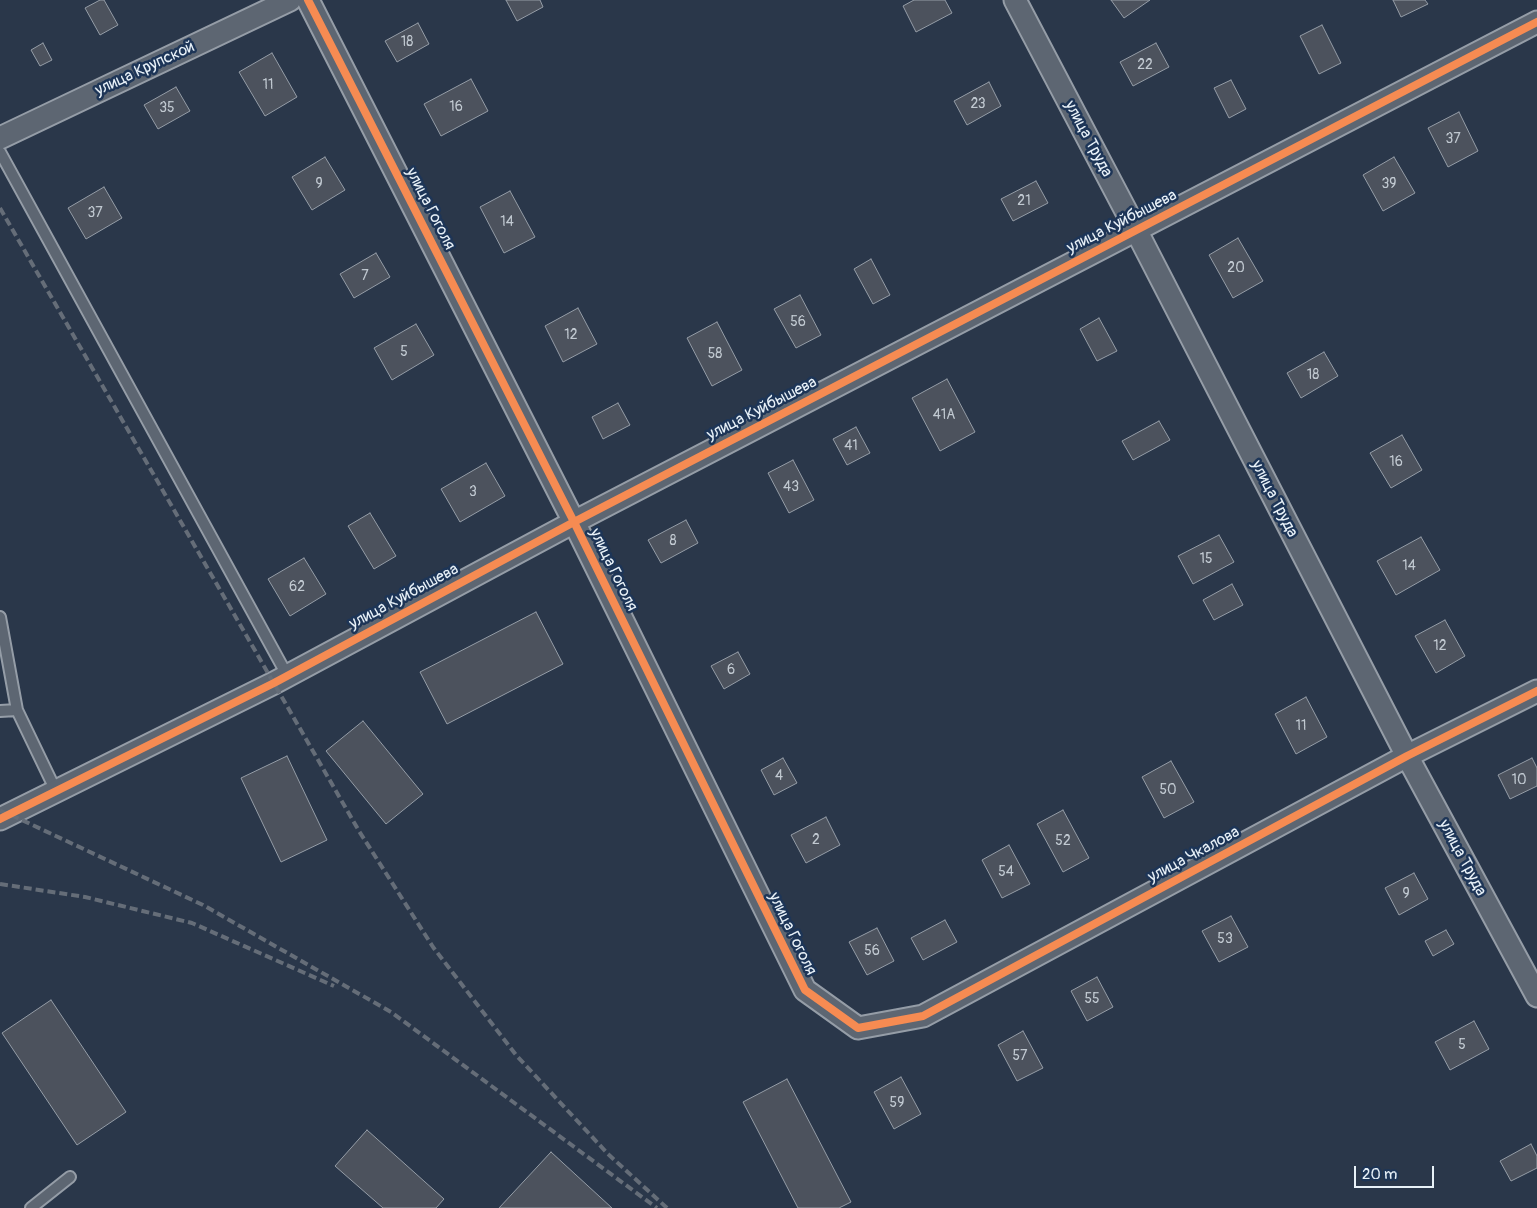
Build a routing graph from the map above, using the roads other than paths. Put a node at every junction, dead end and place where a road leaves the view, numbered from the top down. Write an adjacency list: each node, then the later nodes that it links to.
1 (290, 0): 5 (street, улица Крупской)
2 (308, 0): 8 (street, улица Гоголя)
3 (1015, 0): 7 (street, улица Труда)
4 (1537, 22): 7 (street, улица Куйбышева)
5 (0, 138)
6 (0, 152): 10 (lane)
7 (1136, 230): 8 (street, улица Куйбышева); 14 (street, улица Труда)
8 (574, 522): 10 (street, улица Куйбышева); 18 (street, улица Гоголя)
9 (0, 617): 12 (lane)
10 (287, 675): 15 (street, улица Куйбышева)
11 (1537, 690): 14 (street, улица Чкалова)
12 (17, 710): 13 (lane); 15 (lane)
13 (0, 711)
14 (1407, 756): 17 (street, улица Труда); 18 (street, улица Чкалова)
15 (56, 790): 16 (street, улица Куйбышева)
16 (0, 819)
17 (1537, 996)
18 (858, 1028)
19 (70, 1177): 20 (lane)
20 (31, 1208)

